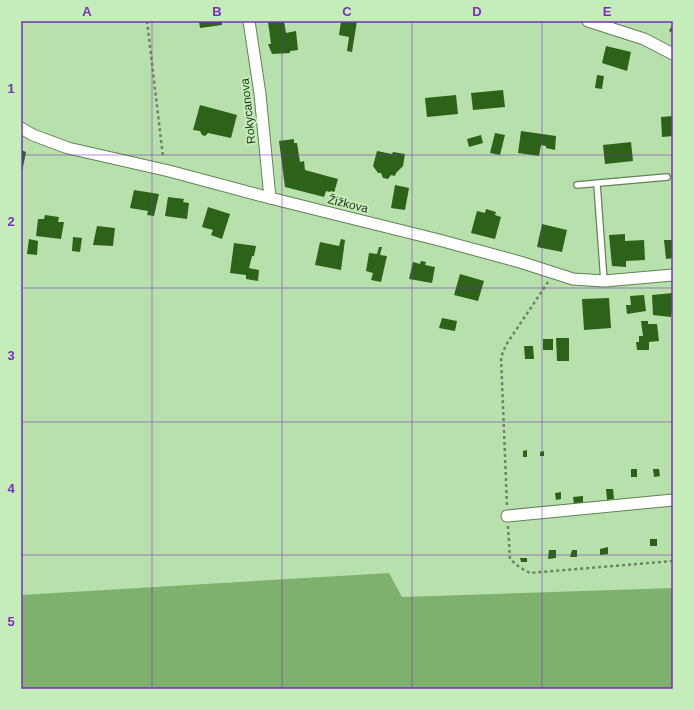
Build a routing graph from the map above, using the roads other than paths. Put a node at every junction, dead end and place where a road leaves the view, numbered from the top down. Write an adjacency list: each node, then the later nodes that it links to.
1 (249, 21): 8 (street, Rokycanova)
2 (588, 21): 3 (street)
3 (673, 54)
4 (21, 128): 8 (street, Žižkova)
5 (666, 177): 6 (lane)
6 (597, 184): 7 (lane); 10 (lane)
7 (577, 185)
8 (270, 198): 10 (street, Žižkova)
9 (673, 275): 10 (street, Žižkova)
10 (604, 281)
11 (673, 500): 12 (street)
12 (507, 516)

